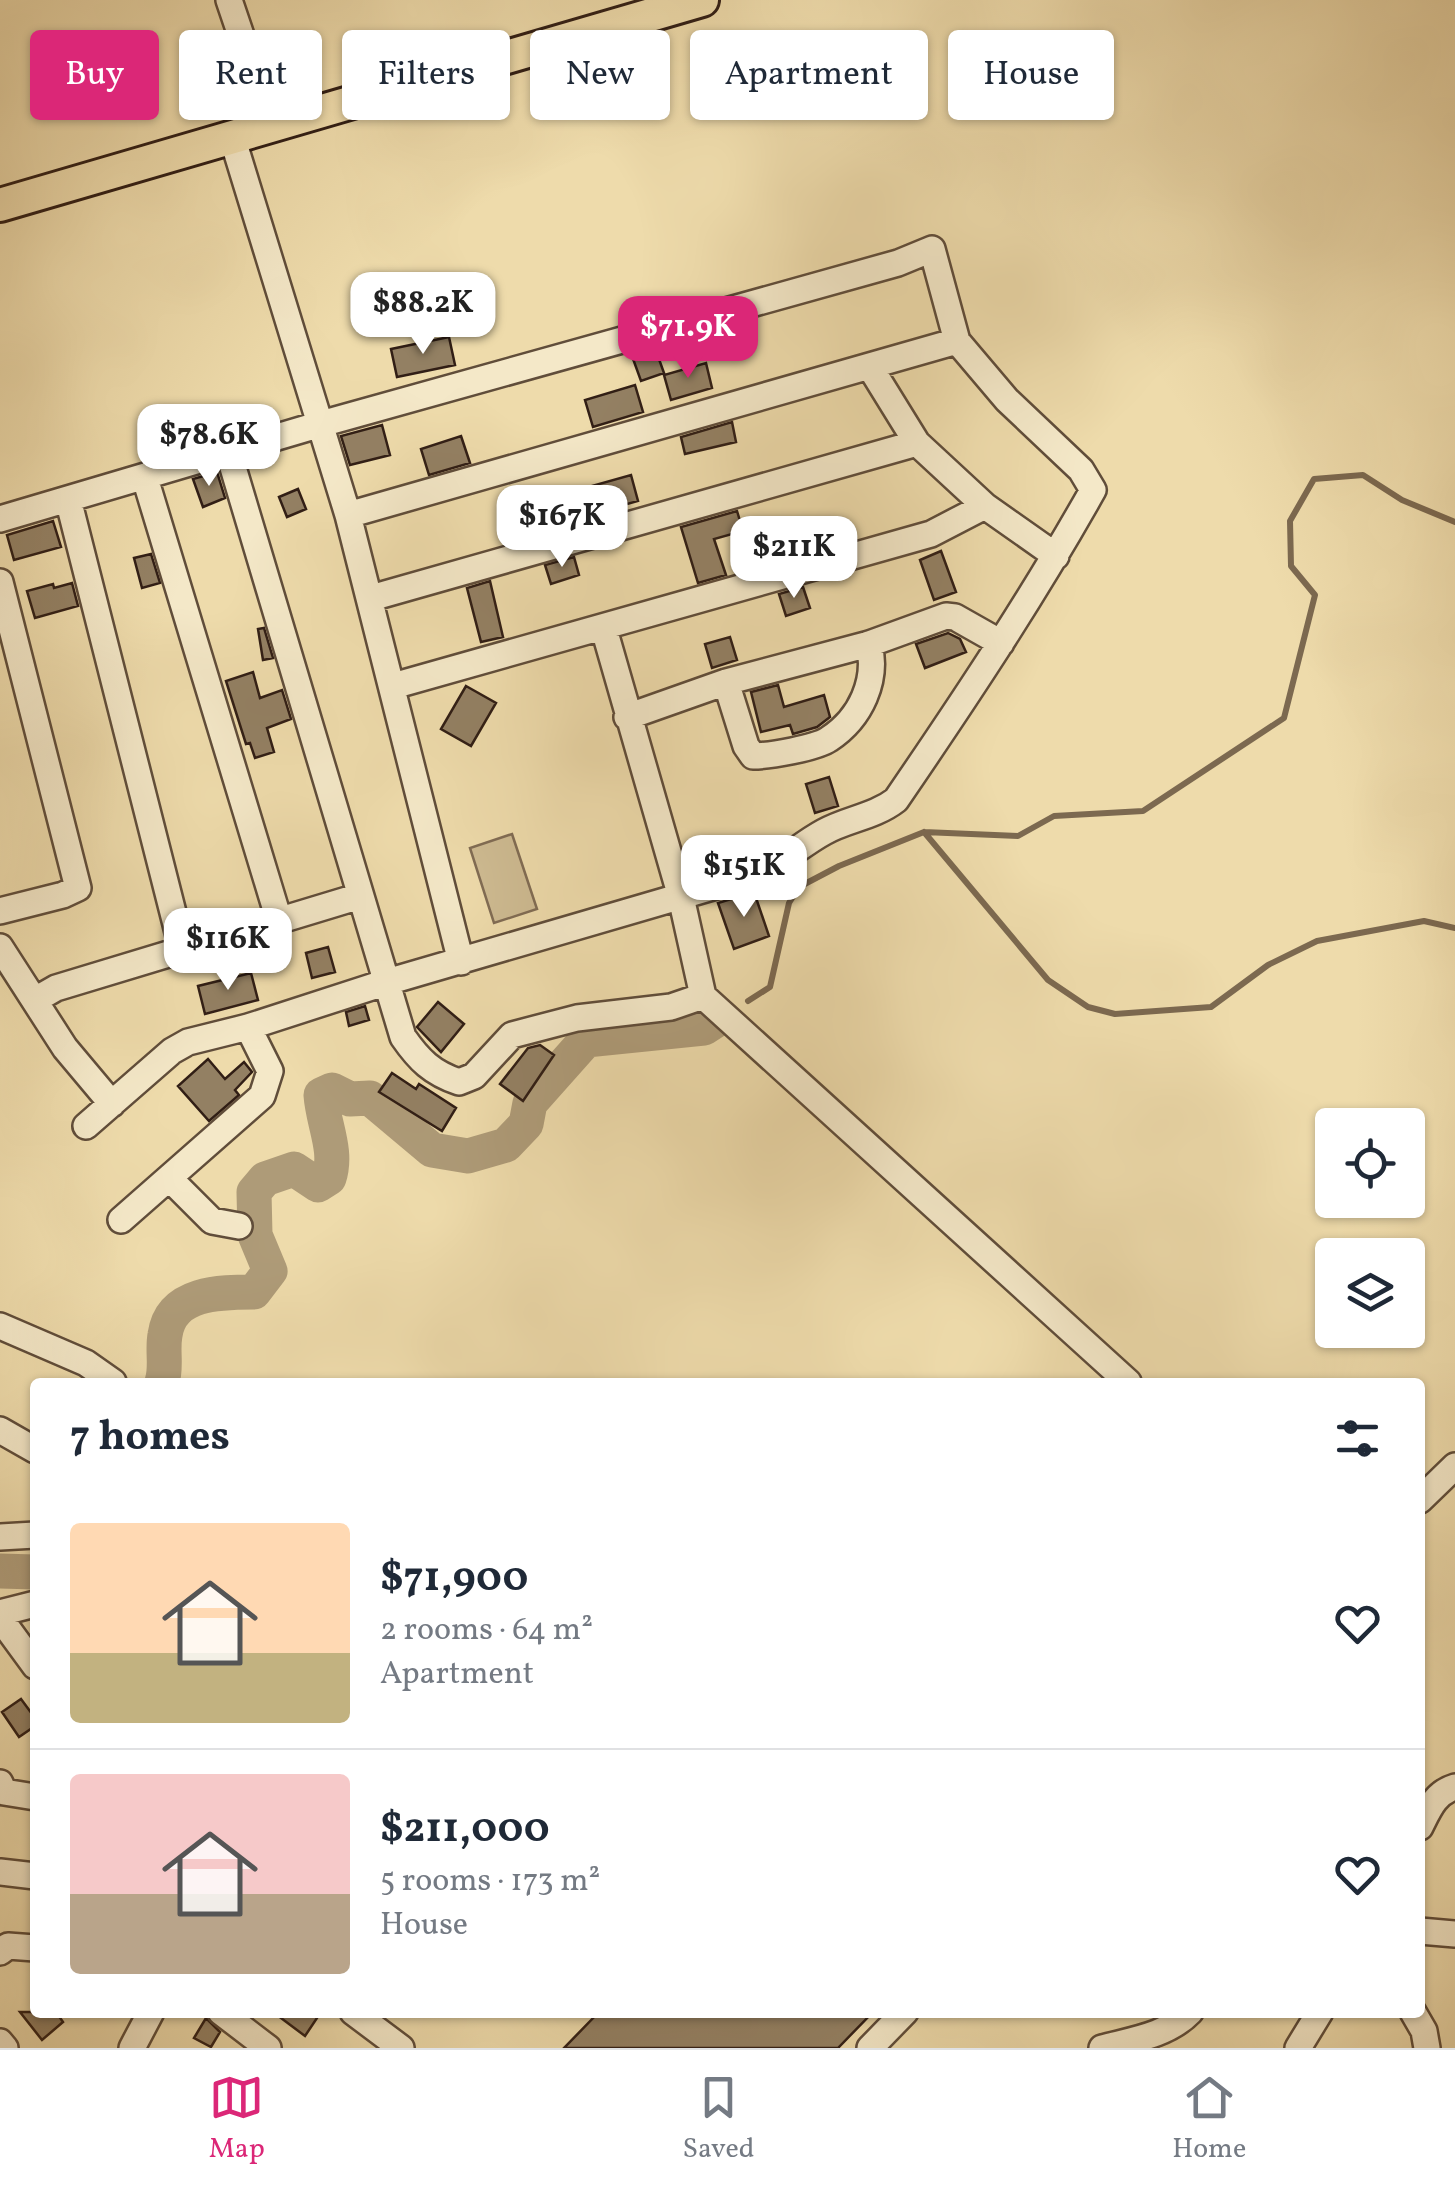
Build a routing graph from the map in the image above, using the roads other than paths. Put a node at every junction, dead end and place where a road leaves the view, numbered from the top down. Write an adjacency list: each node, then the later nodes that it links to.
1 (229, 0): 3 (street)
2 (702, 0): 3 (main road)
3 (272, 127): 4 (main road)
4 (232, 137): 5 (main road); 8 (street)
5 (0, 204)
6 (957, 341): 7 (street); 8 (street); 16 (street)
7 (870, 368): 9 (street); 14 (street)
8 (322, 424): 10 (street); 14 (street)
9 (917, 442): 13 (street); 18 (street)
10 (229, 454): 11 (street); 25 (street)
11 (145, 478): 12 (street); 28 (street)
12 (68, 500): 15 (street); 30 (street)
13 (986, 506): 16 (street); 19 (street)
14 (348, 515): 18 (street)
15 (0, 519)
16 (1056, 556): 20 (street)
17 (0, 582): 27 (street)
18 (371, 598): 23 (street)
19 (604, 628): 23 (street); 24 (street)
20 (1001, 642): 21 (street); 26 (street)
21 (869, 644): 22 (street); 22 (street)
22 (726, 682): 24 (street)
23 (394, 686): 31 (street)
24 (627, 717): 26 (street)
25 (360, 896): 28 (street); 32 (street)
26 (681, 897): 31 (street); 33 (street)
27 (0, 911)
28 (278, 920): 30 (street)
29 (0, 947): 34 (street)
30 (182, 948): 34 (street)
31 (461, 962): 32 (street)
32 (387, 982): 33 (street); 35 (street)
33 (702, 996): 43 (street)
34 (34, 1000): 36 (street)
35 (248, 1027): 36 (street); 38 (street)
36 (112, 1104): 37 (street)
37 (86, 1126)
38 (170, 1179): 39 (street); 40 (street)
39 (121, 1220)
40 (239, 1226)
41 (0, 1326): 42 (street)
42 (107, 1378)
43 (1124, 1378)
44 (0, 1430): 45 (street)
45 (30, 1447)
46 (1455, 1466): 47 (street)
47 (1425, 1495)
48 (30, 1535): 49 (street)
49 (0, 1537)
50 (30, 1606): 51 (street)
51 (0, 1616): 52 (street)
52 (30, 1659)
53 (0, 1783): 55 (street)
54 (1455, 1787): 56 (street)
55 (30, 1796)
56 (1425, 1818)
57 (0, 1872): 58 (street)
58 (30, 1875)
59 (1425, 1931): 60 (street)
60 (1455, 1934)
61 (30, 1948): 62 (street)
62 (0, 1952)
63 (147, 2018): 73 (street)
64 (361, 2018): 75 (street)
65 (900, 2018): 71 (street)
66 (1185, 2018): 76 (street)
67 (1316, 2018): 77 (street)
68 (1417, 2018): 78 (street)
69 (233, 2024): 74 (street)
70 (0, 2042): 72 (street)
71 (875, 2047)
72 (5, 2048)
73 (132, 2048)
74 (268, 2048)
75 (401, 2048)
76 (1102, 2048)
77 (1298, 2048)
78 (1427, 2048)

